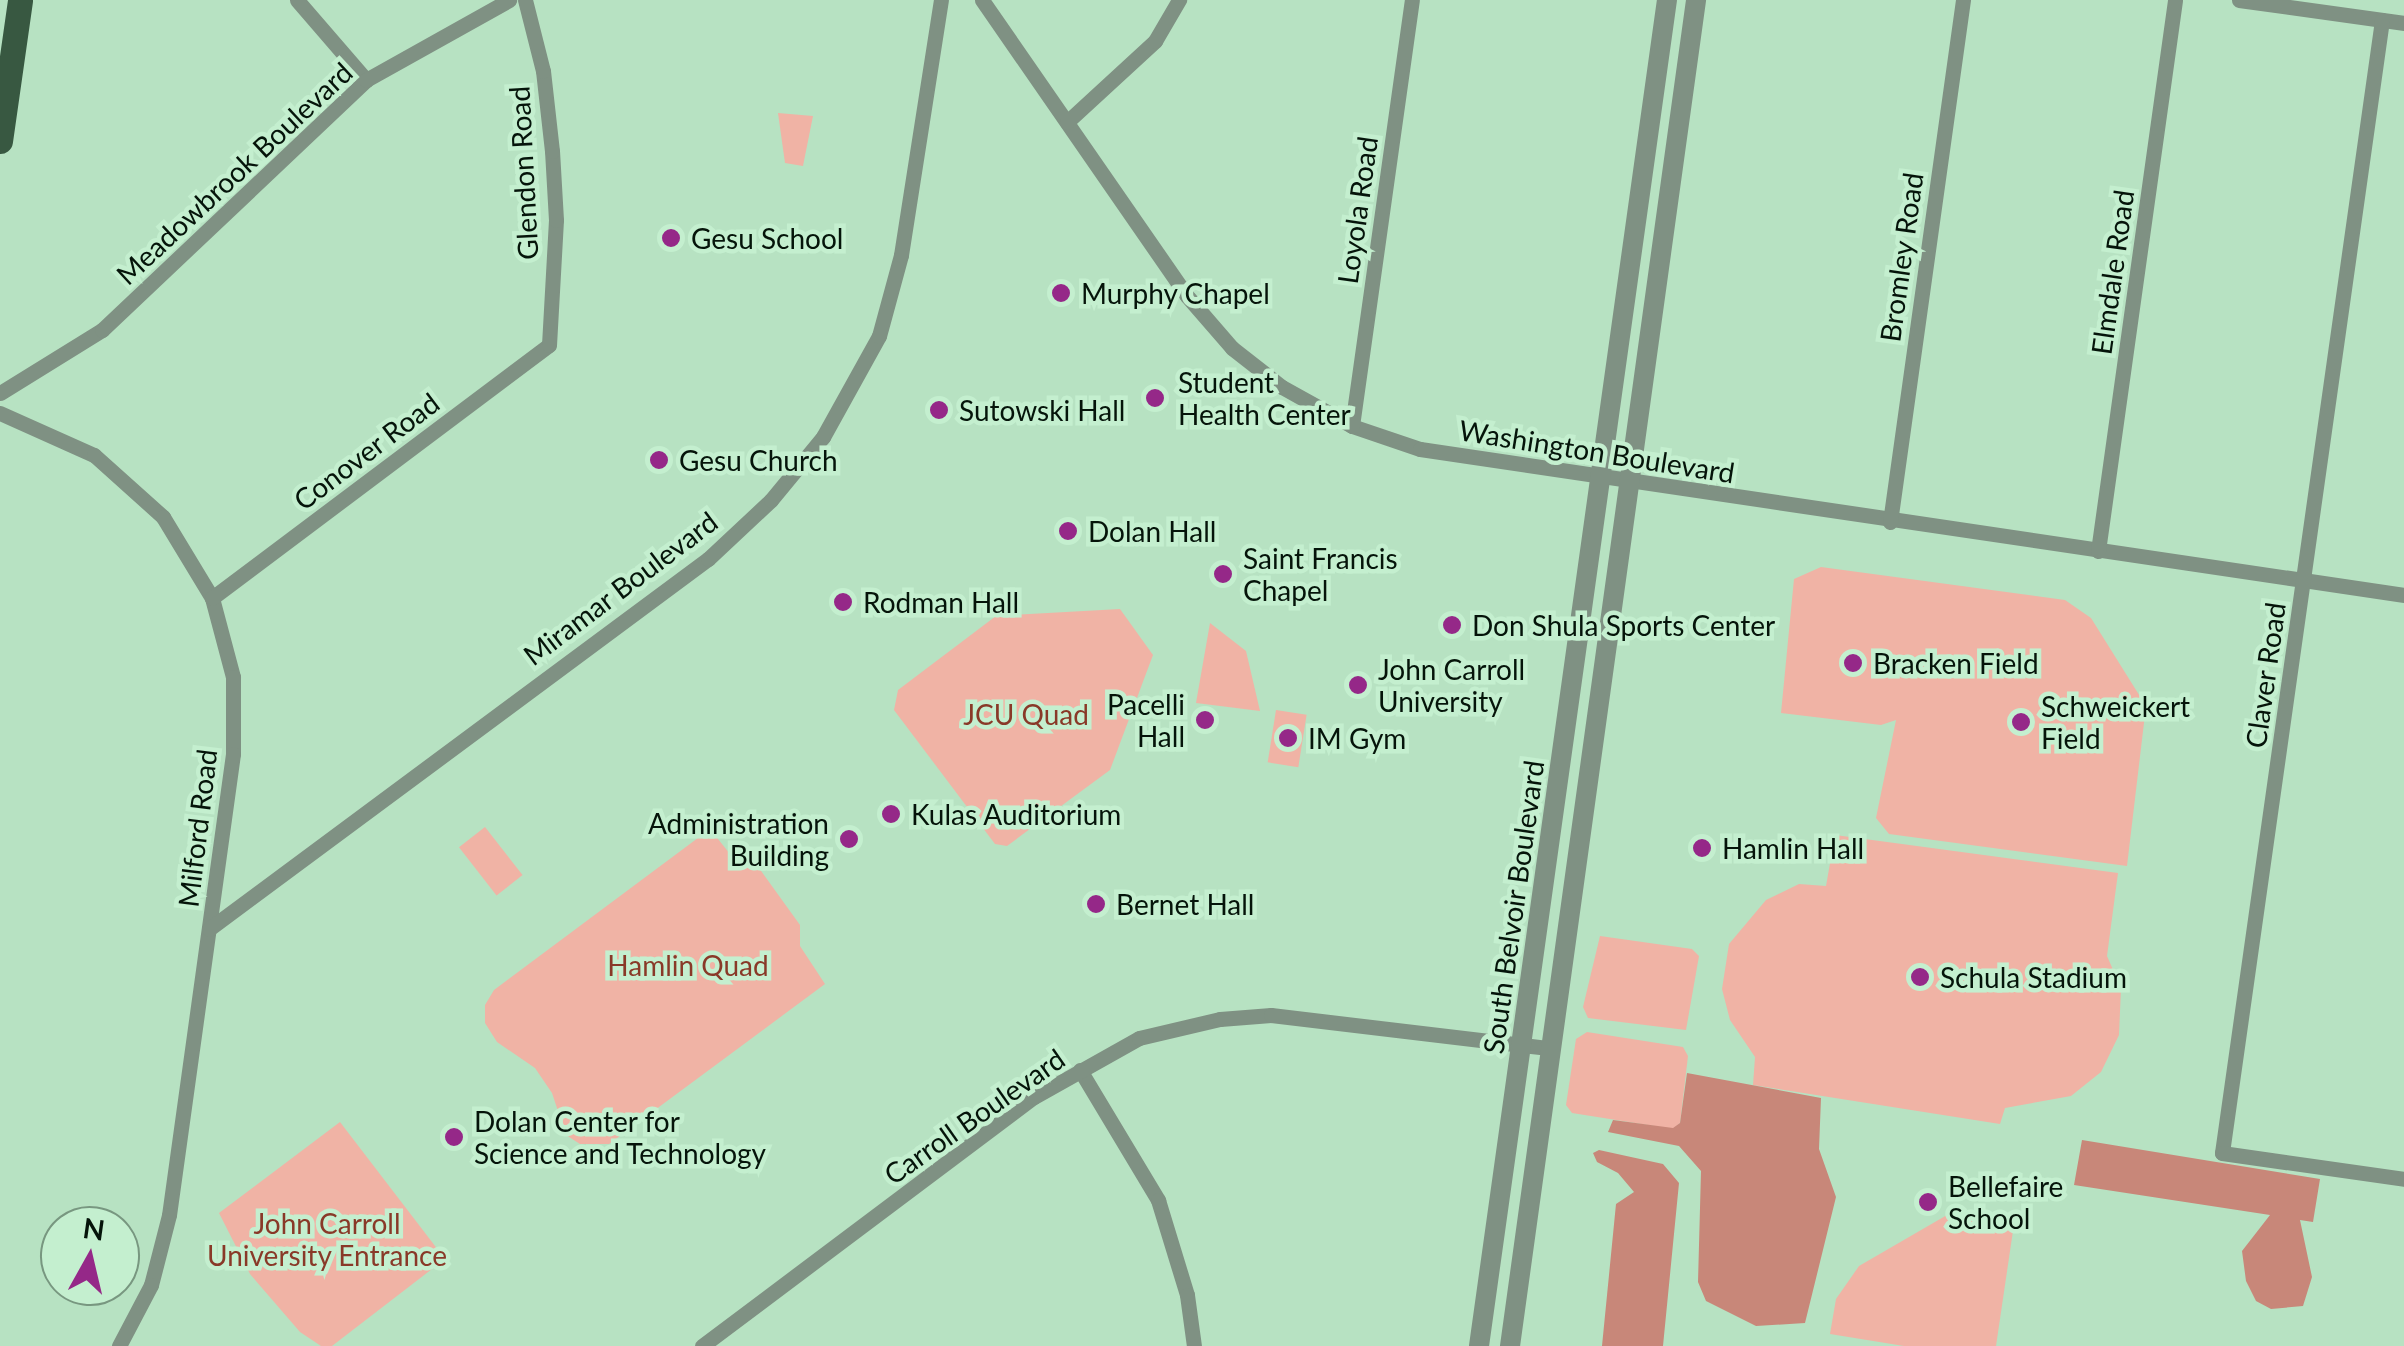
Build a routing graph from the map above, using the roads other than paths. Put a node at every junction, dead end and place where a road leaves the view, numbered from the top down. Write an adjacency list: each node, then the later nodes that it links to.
1 (20, 0): 18 (main road)
2 (297, 0): 16 (street)
3 (509, 0): 16 (street, Meadowbrook Boulevard)
4 (525, 0): 19 (street, Glendon Road)
5 (940, 0): 30 (street, Miramar Boulevard)
6 (982, 0): 17 (street, Washington Boulevard)
7 (1179, 0): 17 (street)
8 (1412, 0): 22 (street, Loyola Road)
9 (1667, 0): 23 (street, South Belvoir Boulevard)
10 (1696, 0): 24 (street, South Belvoir Boulevard)
11 (1963, 0): 25 (street, Bromley Road)
12 (2175, 0): 26 (street, Elmdale Road)
13 (2238, 0): 14 (street)
14 (2382, 20): 15 (street); 27 (street, Claver Road)
15 (2404, 23)
16 (366, 80): 20 (street, Meadowbrook Boulevard)
17 (1067, 122): 22 (street, Washington Boulevard)
18 (0, 141)
19 (549, 345): 29 (street, Conover Road)
20 (0, 393)
21 (0, 413): 29 (street, Milford Road)
22 (1352, 426): 23 (street, Washington Boulevard)
23 (1601, 476): 24 (street, Washington Boulevard); 31 (street, South Belvoir Boulevard)
24 (1630, 480): 25 (street, Washington Boulevard); 32 (street, South Belvoir Boulevard)
25 (1890, 522): 26 (street, Washington Boulevard)
26 (2098, 551): 27 (street, Washington Boulevard)
27 (2304, 581): 28 (street, Washington Boulevard); 34 (street, Claver Road)
28 (2404, 595)
29 (212, 598): 30 (street, Milford Road)
30 (209, 929): 35 (street, Milford Road)
31 (1520, 1044): 32 (street, Carroll Boulevard); 33 (street, Carroll Boulevard); 38 (street, South Belvoir Boulevard)
32 (1549, 1048): 39 (street, South Belvoir Boulevard)
33 (1080, 1070): 36 (street, Carroll Boulevard); 37 (street)
34 (2404, 1178)
35 (119, 1346)
36 (702, 1346)
37 (1194, 1346)
38 (1479, 1346)
39 (1510, 1346)

